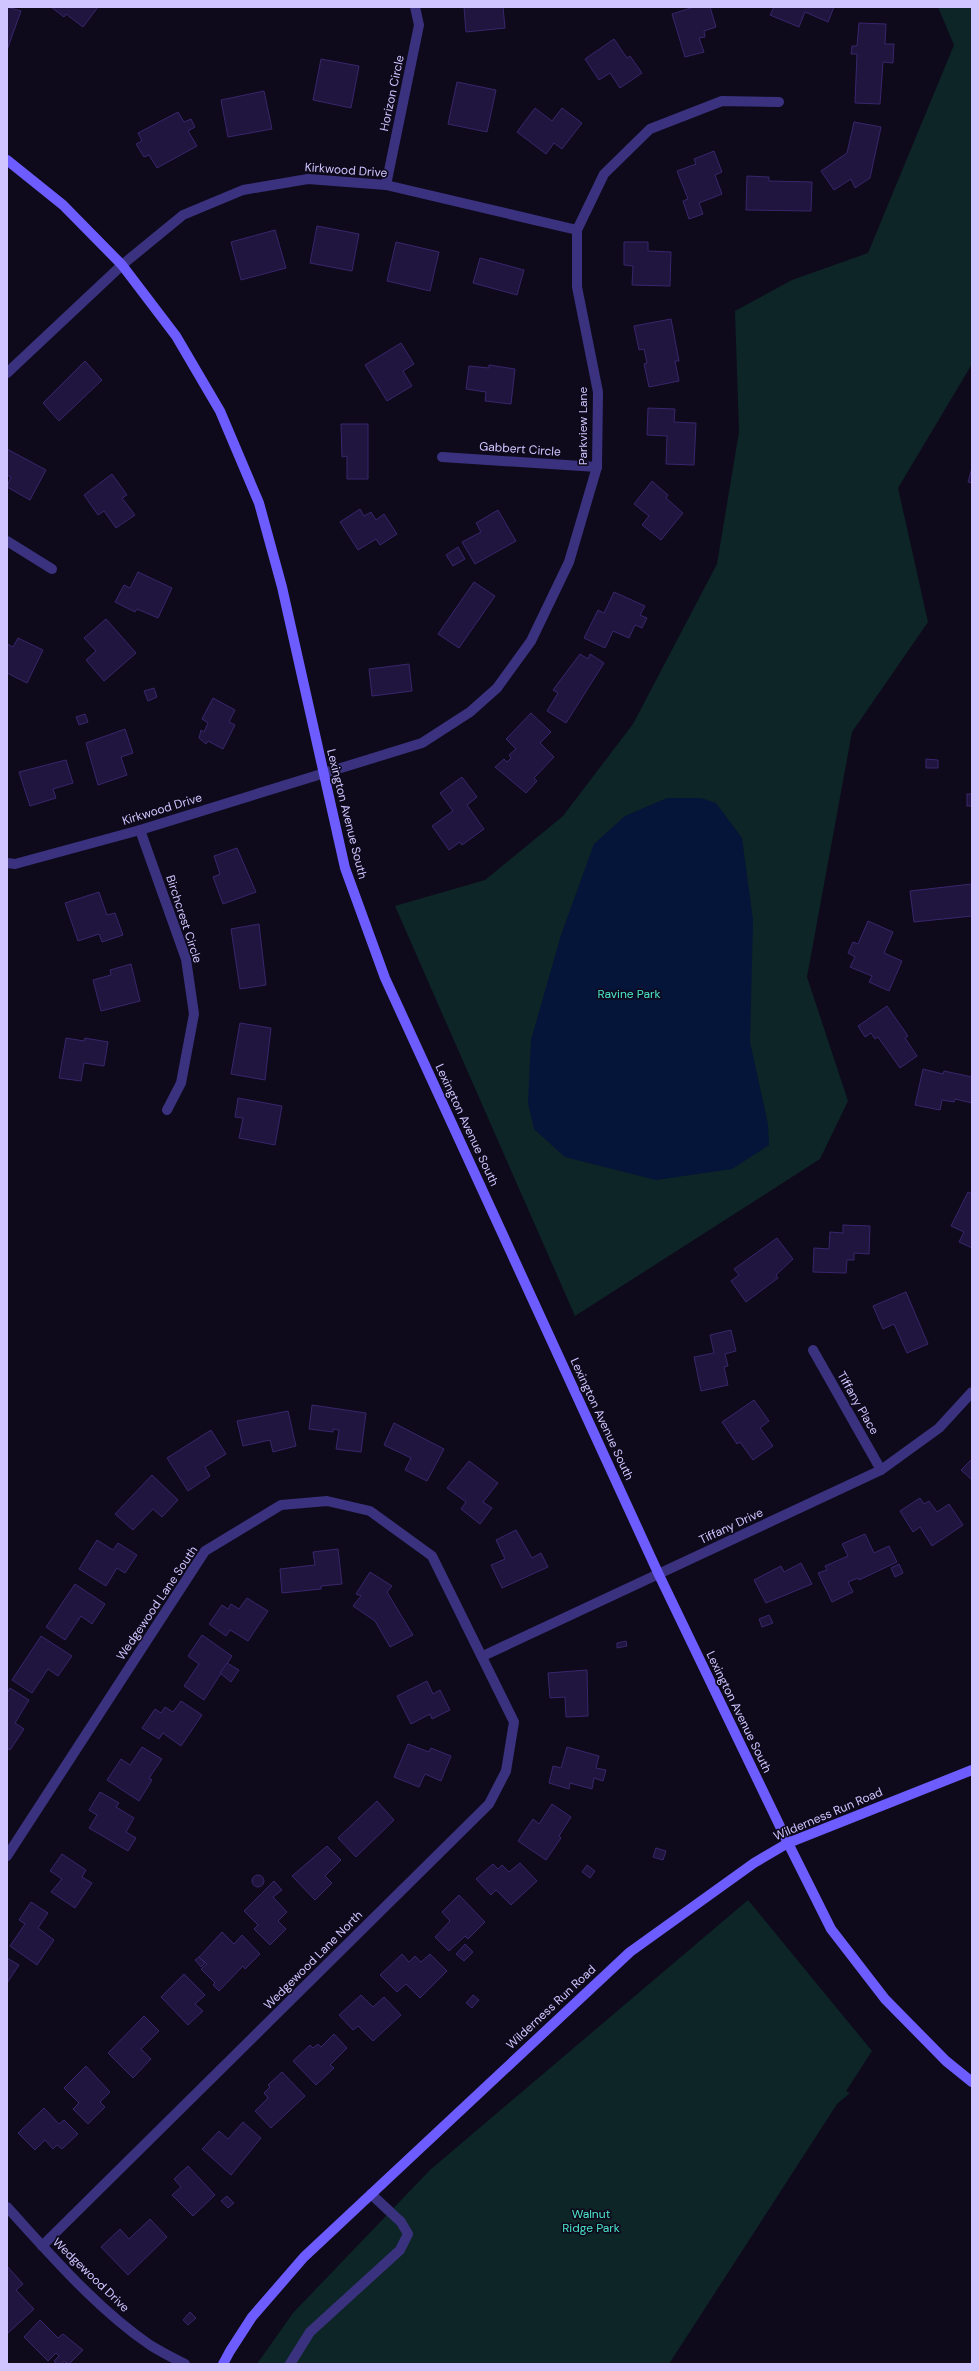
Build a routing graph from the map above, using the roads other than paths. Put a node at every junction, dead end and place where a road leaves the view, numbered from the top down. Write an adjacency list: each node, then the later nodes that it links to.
1 (415, 7): 4 (street, Horizon Circle)
2 (779, 102): 5 (street, Parkview Lane)
3 (7, 160): 6 (street, Lexington Avenue South)
4 (386, 185): 5 (street, Kirkwood Drive); 6 (street, Kirkwood Drive)
5 (577, 230): 9 (street, Parkview Lane)
6 (122, 265): 7 (street, Kirkwood Drive); 12 (street, Lexington Avenue South)
7 (7, 373)
8 (442, 457): 9 (street, Gabbert Circle)
9 (597, 467): 12 (street, Parkview Lane)
10 (7, 540): 11 (street)
11 (52, 569)
12 (322, 772): 13 (street, Kirkwood Drive); 19 (street, Lexington Avenue South)
13 (140, 830): 14 (street, Kirkwood Drive); 15 (street, Birchcrest Circle)
14 (7, 863)
15 (167, 1110)
16 (813, 1350): 18 (street, Tiffany Place)
17 (972, 1392): 18 (street, Tiffany Drive)
18 (881, 1470): 19 (street, Tiffany Drive)
19 (659, 1575): 20 (street, Tiffany Drive); 22 (street, Lexington Avenue South)
20 (483, 1656): 23 (street, Wedgewood Lane South); 27 (street, Wedgewood Lane North)
21 (972, 1770): 22 (street, Wilderness Run Road)
22 (788, 1843): 24 (street, Lexington Avenue South); 25 (street, Wilderness Run Road)
23 (7, 1856)
24 (972, 2082)
25 (371, 2194): 29 (street, Wilderness Run Road); 30 (street)
26 (7, 2207): 27 (street, Wedgewood Drive)
27 (42, 2246): 28 (street, Wedgewood Drive)
28 (185, 2364)
29 (223, 2364)
30 (290, 2364)

